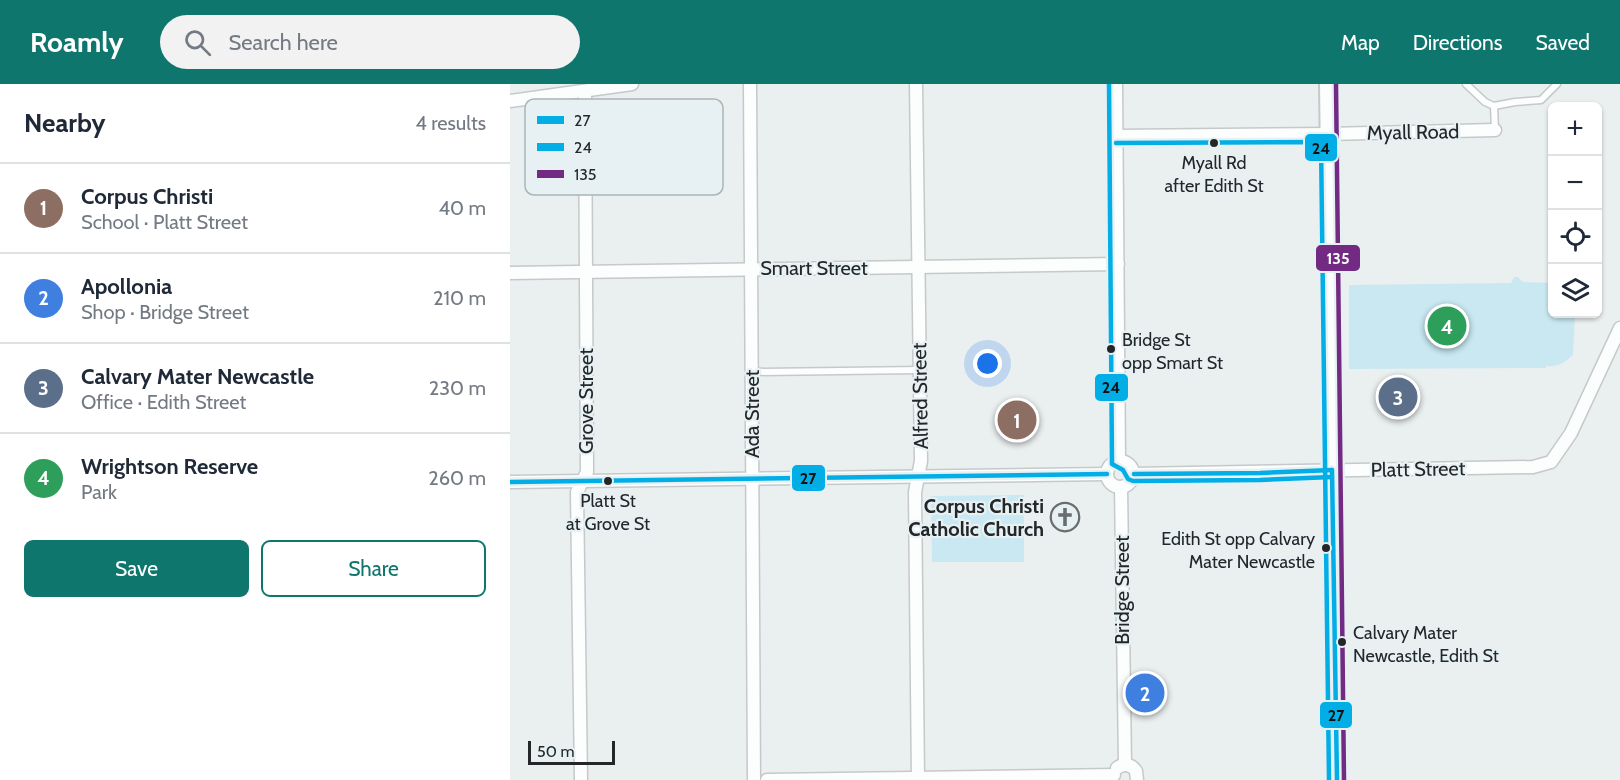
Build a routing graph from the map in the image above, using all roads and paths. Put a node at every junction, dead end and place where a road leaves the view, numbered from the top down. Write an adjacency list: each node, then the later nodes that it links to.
1 (632, 84): 8 (street)
2 (750, 84): 18 (street, Ada Street)
3 (916, 84): 17 (street, Alfred Street)
4 (1116, 84): 14 (street)
5 (1328, 84): 13 (main road)
6 (1466, 84): 11 (lane)
7 (1557, 84): 11 (lane)
8 (585, 91): 9 (street, Grove Street); 10 (street)
9 (585, 99)
10 (510, 101)
11 (1494, 106): 12 (lane)
12 (1494, 130): 13 (street, Myall Road)
13 (1328, 134): 14 (street, Myall Road); 25 (main road)
14 (1116, 136): 16 (street)
15 (586, 195): 19 (street, Grove Street)
16 (1118, 264): 17 (street, Smart Street); 24 (street)
17 (920, 267): 18 (street, Smart Street); 22 (street, Alfred Street)
18 (750, 268): 19 (street, Smart Street); 23 (street, Ada Street)
19 (586, 272): 20 (street, Smart Street); 31 (street, Grove Street)
20 (510, 273)
21 (1620, 328): 25 (street, Platt Street)
22 (920, 370): 23 (lane); 28 (street, Alfred Street)
23 (752, 372): 29 (street, Ada Street)
24 (1119, 461): 26 (street); 27 (street)
25 (1332, 470): 27 (street, Platt Street); 40 (main road)
26 (1107, 474): 28 (street); 32 (street)
27 (1134, 474): 32 (street)
28 (918, 478): 29 (street); 35 (street, Alfred Street)
29 (753, 479): 31 (street); 38 (street, Ada Street)
30 (510, 482): 31 (street)
31 (583, 482): 37 (street, Grove Street)
32 (1121, 487): 33 (street, Bridge Street)
33 (1125, 764): 34 (street); 36 (street)
34 (1114, 778): 35 (street)
35 (918, 779): 39 (street)
36 (1139, 779)
37 (581, 780)
38 (754, 780)
39 (767, 780)
40 (1337, 780)

